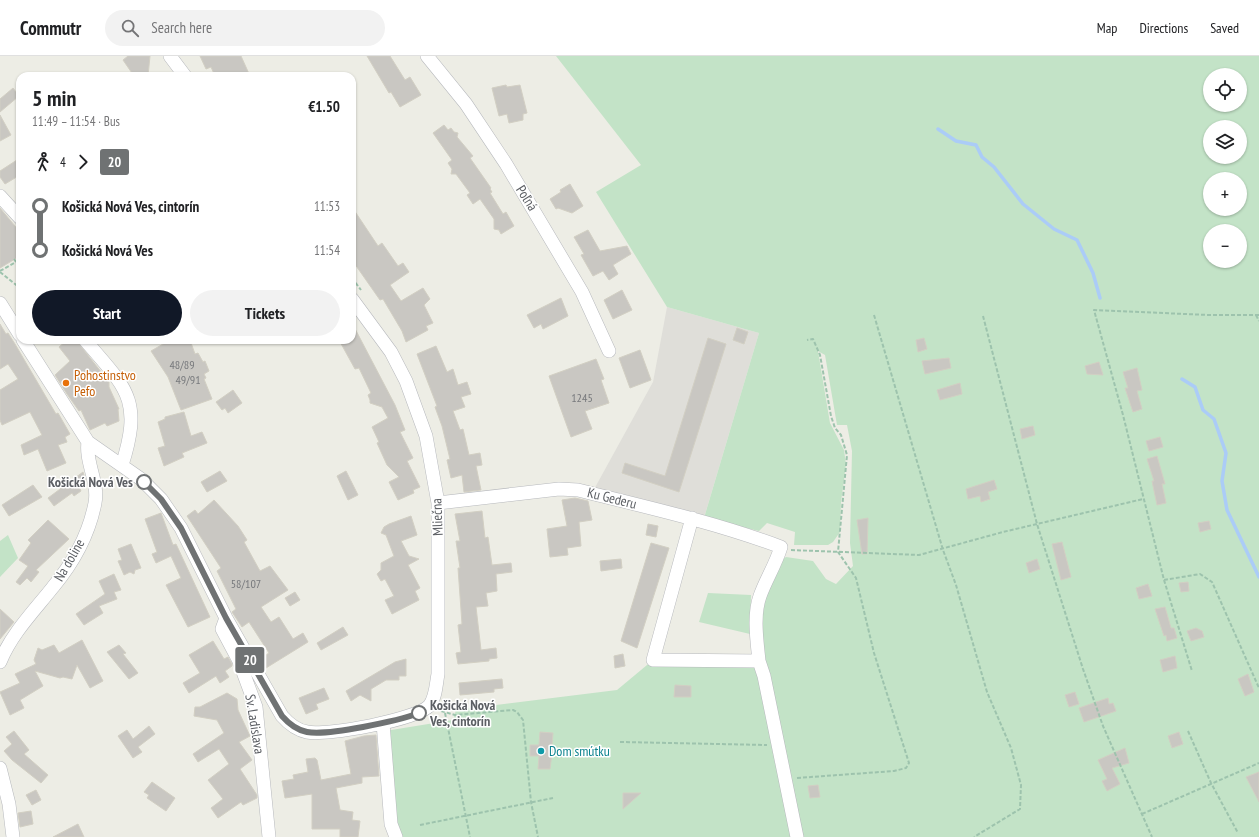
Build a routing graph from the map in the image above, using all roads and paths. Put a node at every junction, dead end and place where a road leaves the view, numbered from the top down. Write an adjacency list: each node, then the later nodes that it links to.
1 (170, 56): 3 (street)
2 (427, 56): 20 (street, Poľná)
3 (182, 72)
4 (0, 196): 5 (street)
5 (16, 214)
6 (14, 259): 7 (path)
7 (16, 262): 8 (path)
8 (0, 271): 9 (path)
9 (16, 285)
10 (0, 303): 16 (street)
11 (356, 304): 24 (street, Mliečna)
12 (874, 315): 28 (path)
13 (1258, 315): 15 (path); 23 (path)
14 (983, 316): 26 (path)
15 (1259, 321)
16 (16, 329)
17 (807, 340): 29 (path)
18 (26, 344): 21 (street, Sv. Ladislava)
19 (88, 344): 22 (street)
20 (609, 351)
21 (88, 442): 22 (street, Sv. Ladislava); 33 (street, Na doline)
22 (122, 465): 31 (street, Sv. Ladislava)
23 (1143, 499): 26 (path); 30 (path)
24 (438, 503): 25 (street, Ku Gederu); 38 (street, Mliečna)
25 (692, 518): 27 (street, Ku Gederu); 32 (street)
26 (1037, 524): 28 (path); 48 (path)
27 (780, 547): 29 (path); 32 (street)
28 (942, 550): 29 (path); 58 (path)
29 (838, 552): 44 (path)
30 (1164, 580): 34 (path); 35 (path)
31 (226, 618): 38 (street, Sv. Ladislava); 53 (street, Sv. Ladislava)
32 (759, 661): 41 (street)
33 (0, 662)
34 (1192, 670)
35 (1259, 688)
36 (441, 711): 37 (path)
37 (445, 713): 47 (path); 49 (path)
38 (383, 723): 54 (street)
39 (1188, 731): 45 (path)
40 (620, 742): 41 (path)
41 (778, 745): 44 (street)
42 (1259, 763): 45 (path)
43 (0, 768): 52 (street)
44 (786, 780): 57 (street)
45 (1211, 784): 48 (path); 51 (path)
46 (553, 798): 47 (path)
47 (531, 802): 49 (path); 56 (path)
48 (1142, 814): 59 (path)
49 (466, 816): 50 (path); 55 (path)
50 (420, 825)
51 (1238, 833)
52 (13, 837)
53 (269, 837)
54 (396, 837)
55 (470, 837)
56 (538, 837)
57 (797, 837)
58 (974, 837)
59 (1152, 837)

